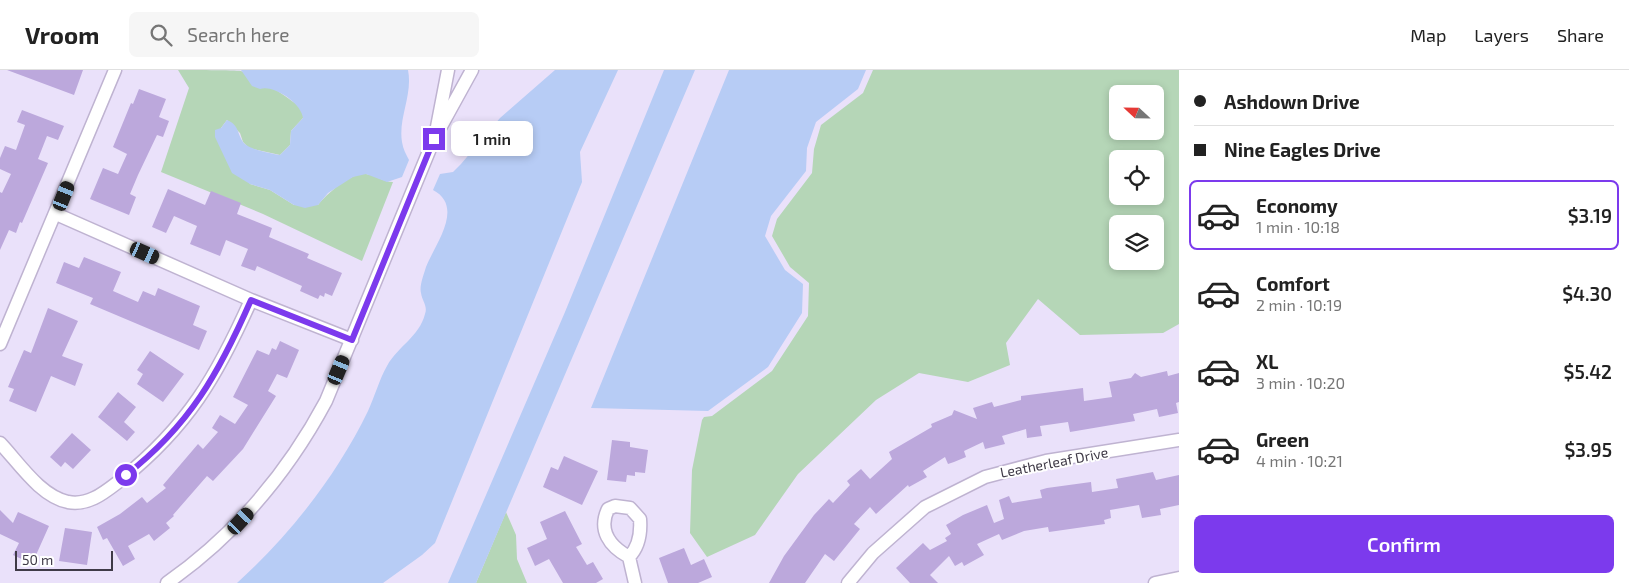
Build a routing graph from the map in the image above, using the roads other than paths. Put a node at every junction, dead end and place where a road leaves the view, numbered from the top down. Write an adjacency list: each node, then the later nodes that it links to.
1 (115, 70): 5 (street)
2 (448, 70): 4 (street)
3 (472, 70): 4 (street)
4 (434, 139): 7 (street)
5 (56, 214): 6 (street); 8 (street)
6 (251, 300): 7 (street); 10 (street)
7 (352, 340): 13 (street)
8 (0, 344)
9 (1179, 440): 15 (street, Leatherleaf Drive)
10 (0, 443)
11 (629, 557): 14 (street)
12 (1179, 578): 16 (street)
13 (167, 583)
14 (635, 583)
15 (848, 583)
16 (1154, 583)

